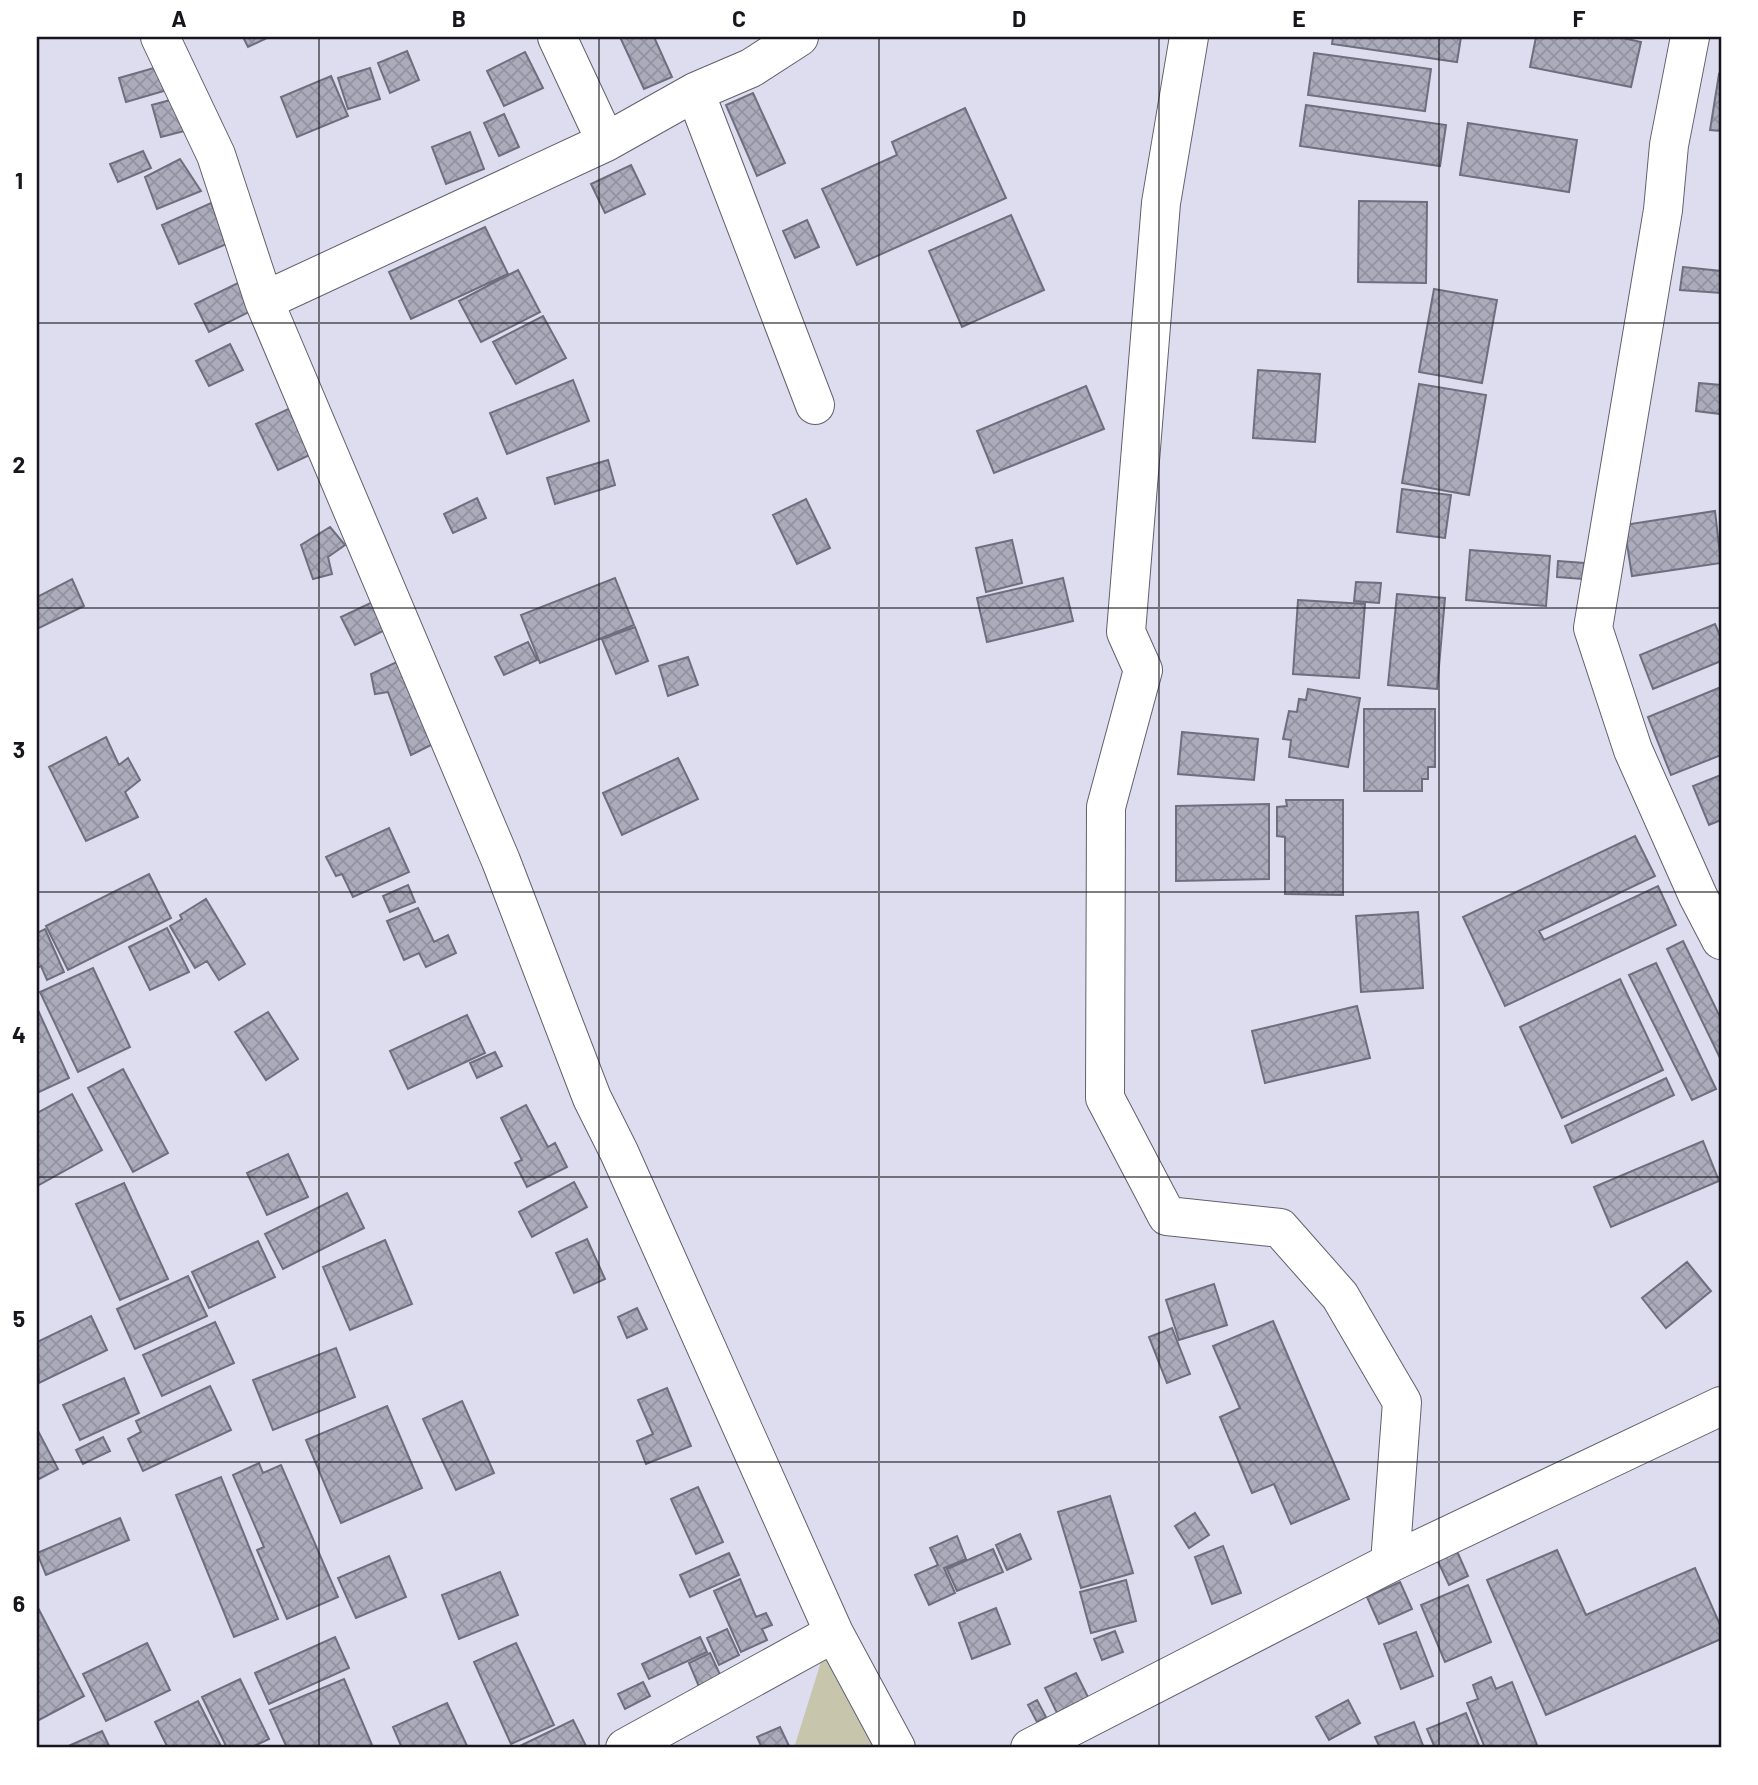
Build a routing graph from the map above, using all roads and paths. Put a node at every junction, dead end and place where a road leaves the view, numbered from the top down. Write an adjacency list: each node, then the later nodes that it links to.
1 (160, 37): 8 (street)
2 (557, 37): 7 (street)
3 (799, 37): 6 (street)
4 (1189, 37): 12 (street)
5 (1690, 37): 10 (street)
6 (695, 92): 7 (street); 9 (street)
7 (606, 142): 8 (street)
8 (264, 301): 13 (street)
9 (815, 405)
10 (1721, 940)
11 (1721, 1406): 12 (street)
12 (1390, 1563): 16 (street)
13 (834, 1633): 14 (street); 15 (street)
14 (646, 1743)
15 (896, 1748)
16 (1030, 1748)

